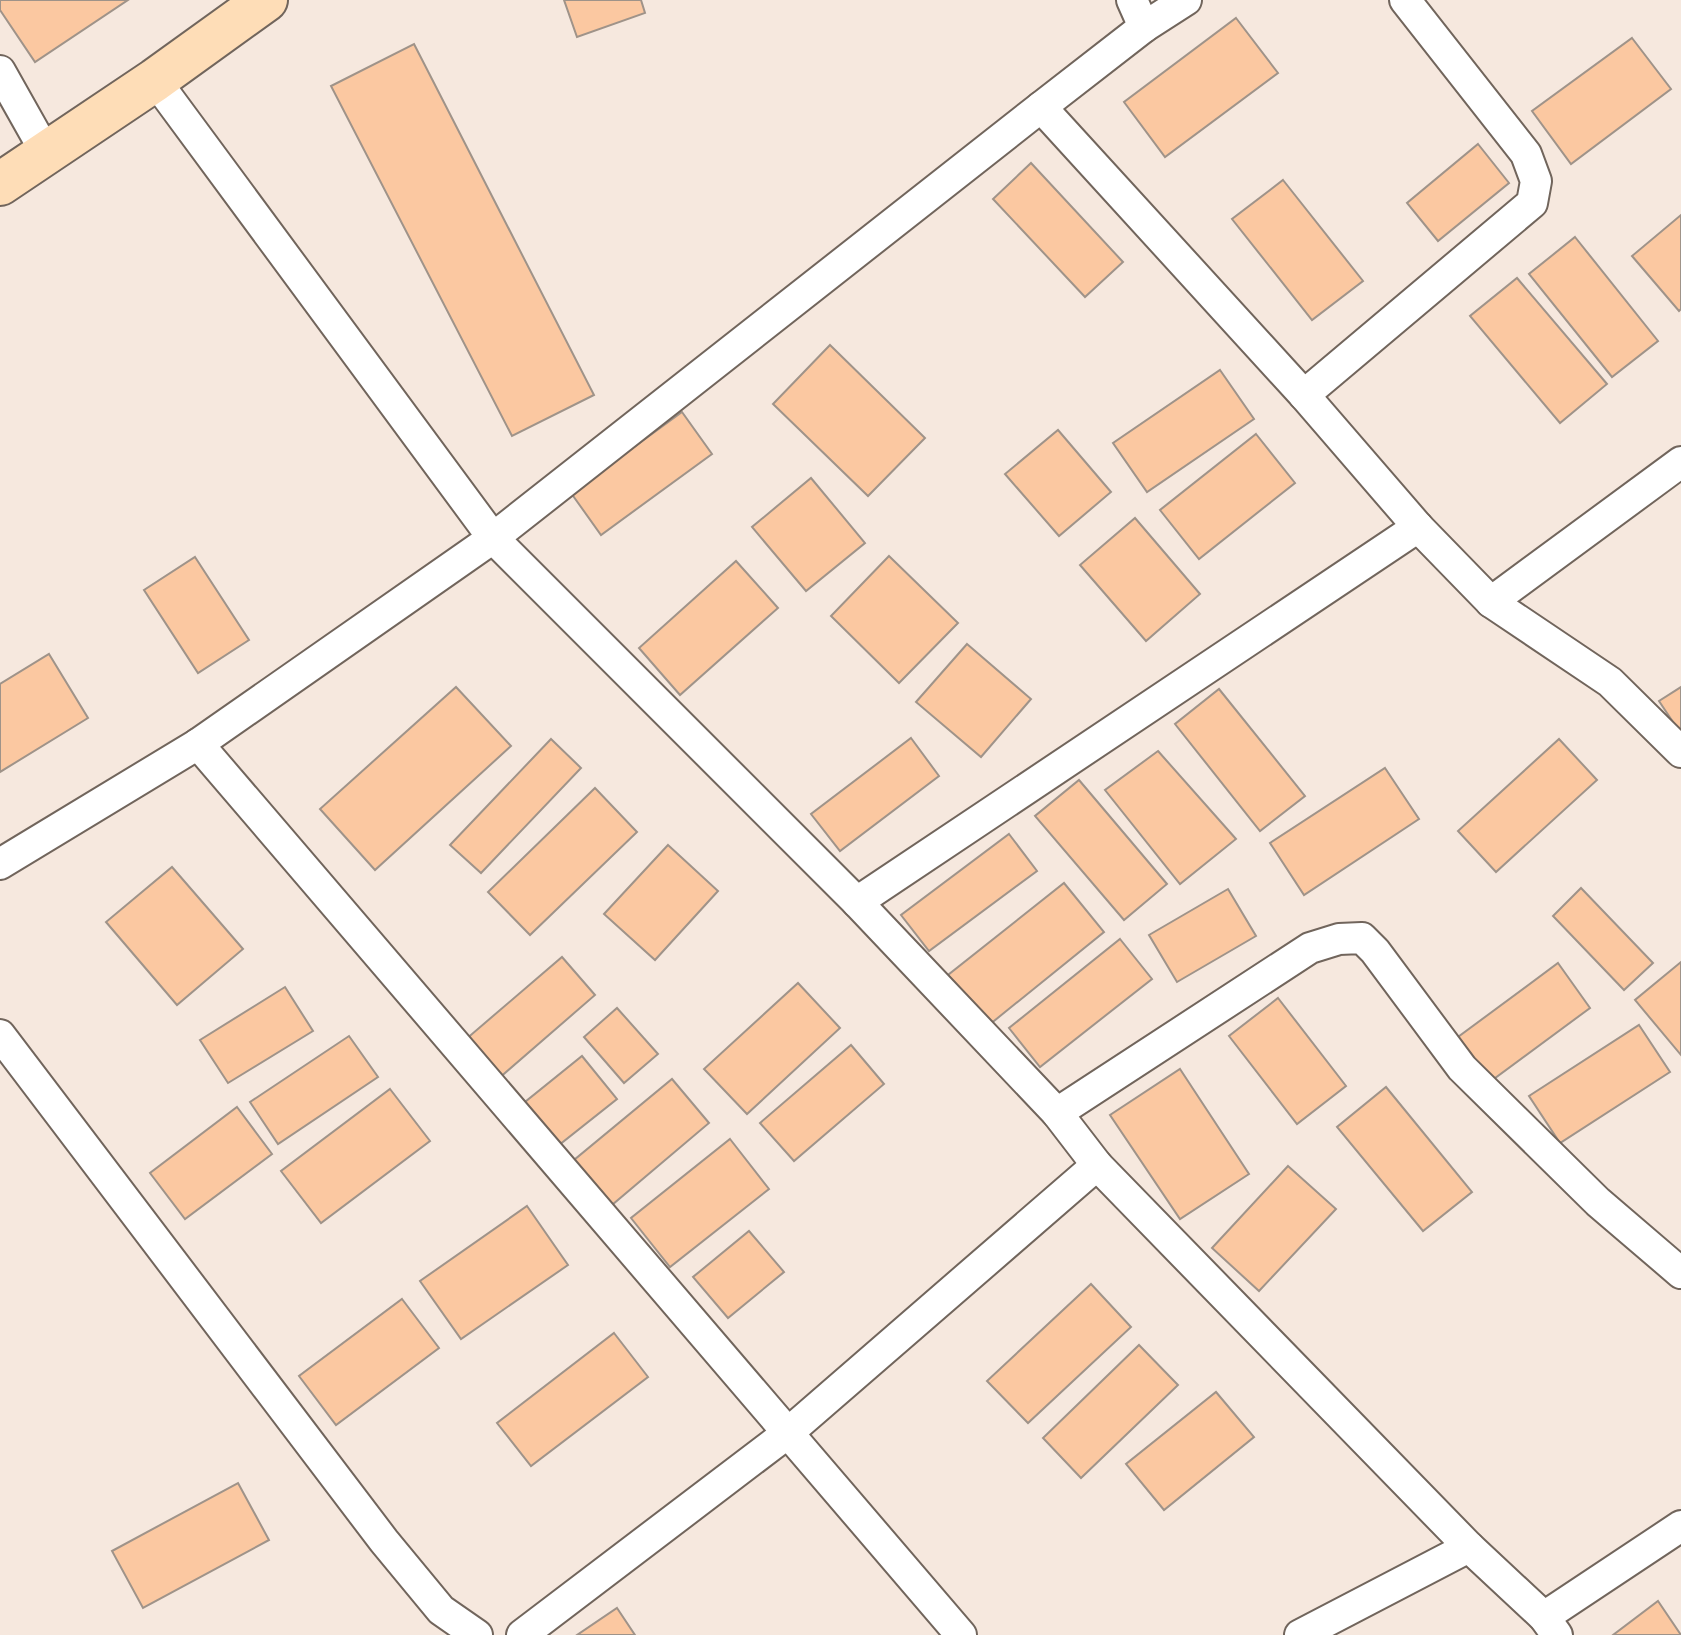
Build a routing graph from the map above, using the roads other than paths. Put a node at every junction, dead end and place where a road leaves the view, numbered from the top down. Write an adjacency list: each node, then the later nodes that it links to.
1 (266, 0): 7 (street)
2 (1132, 0): 5 (street)
3 (1186, 0): 5 (street)
4 (1405, 0): 11 (street)
5 (1144, 27): 8 (street)
6 (0, 71): 9 (street)
7 (155, 80): 9 (street); 14 (street)
8 (1041, 107): 11 (street); 14 (street)
9 (45, 151): 10 (street)
10 (0, 184)
11 (1304, 395): 13 (street)
12 (1681, 462): 15 (street)
13 (1418, 527): 15 (street); 19 (street)
14 (493, 538): 16 (street); 19 (street)
15 (1491, 602): 17 (street)
16 (198, 744): 18 (street); 24 (street)
17 (1681, 752)
18 (0, 864)
19 (857, 902): 21 (street)
20 (0, 1035): 28 (street)
21 (1057, 1113): 22 (street); 23 (street)
22 (1097, 1165): 24 (street); 26 (street)
23 (1681, 1273)
24 (789, 1432): 29 (street); 30 (street)
25 (1681, 1526): 27 (street)
26 (1469, 1547): 27 (street); 31 (street)
27 (1551, 1626)
28 (477, 1635)
29 (522, 1635)
30 (961, 1635)
31 (1300, 1635)

